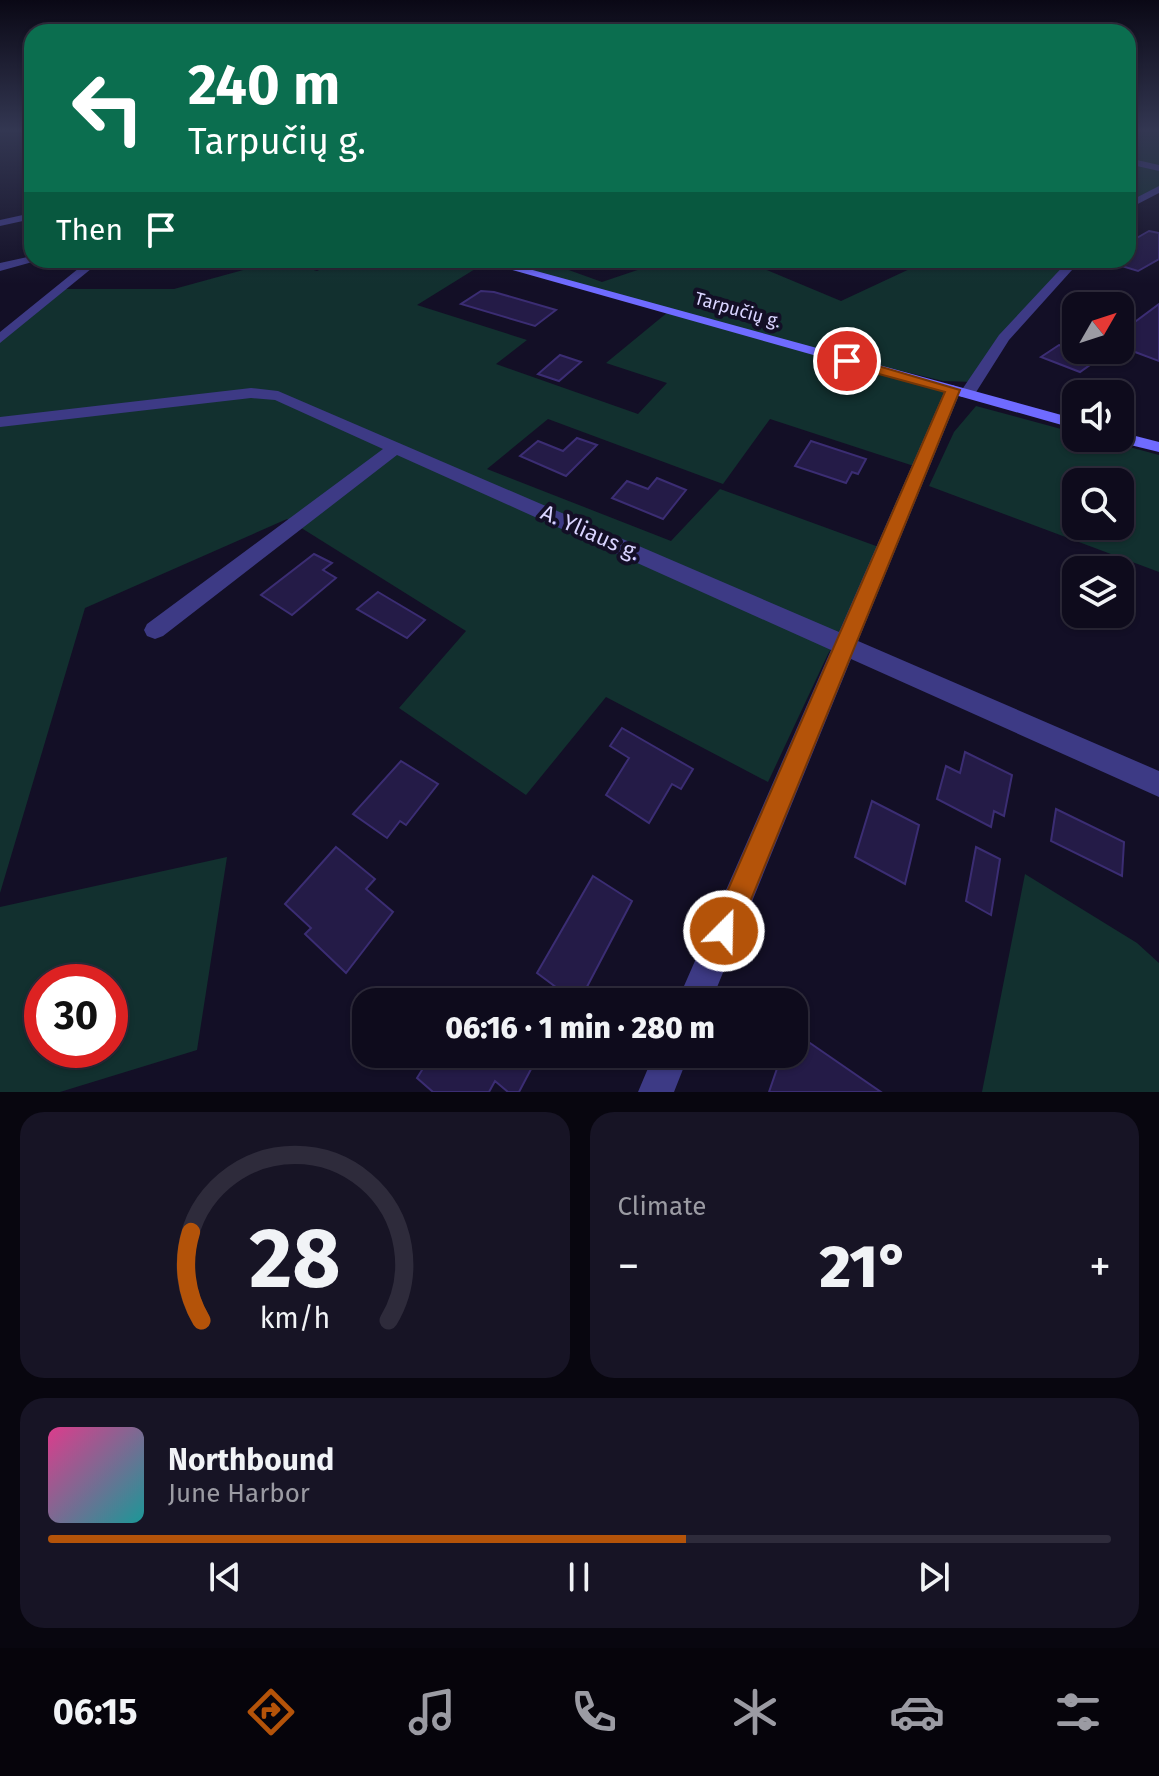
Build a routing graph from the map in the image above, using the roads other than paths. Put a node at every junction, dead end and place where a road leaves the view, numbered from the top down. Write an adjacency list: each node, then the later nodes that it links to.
1 (1159, 189): 2 (street)
2 (1136, 202)
3 (24, 218): 4 (street)
4 (0, 223)
5 (24, 261): 6 (street)
6 (0, 267)
7 (86, 268): 10 (street)
8 (512, 268): 11 (main road, Tarpučių g.)
9 (1068, 268): 11 (street)
10 (0, 339)
11 (960, 392): 12 (main road, Tarpučių g.); 18 (street)
12 (1062, 420)
13 (0, 422): 15 (street, A. Yliaus g.)
14 (1134, 441): 16 (main road)
15 (397, 447): 17 (street); 18 (street, A. Yliaus g.)
16 (1159, 447)
17 (155, 630)
18 (845, 644): 19 (street, A. Yliaus g.); 20 (street)
19 (1159, 784)
20 (700, 988)
21 (666, 1068): 22 (street)
22 (656, 1092)

